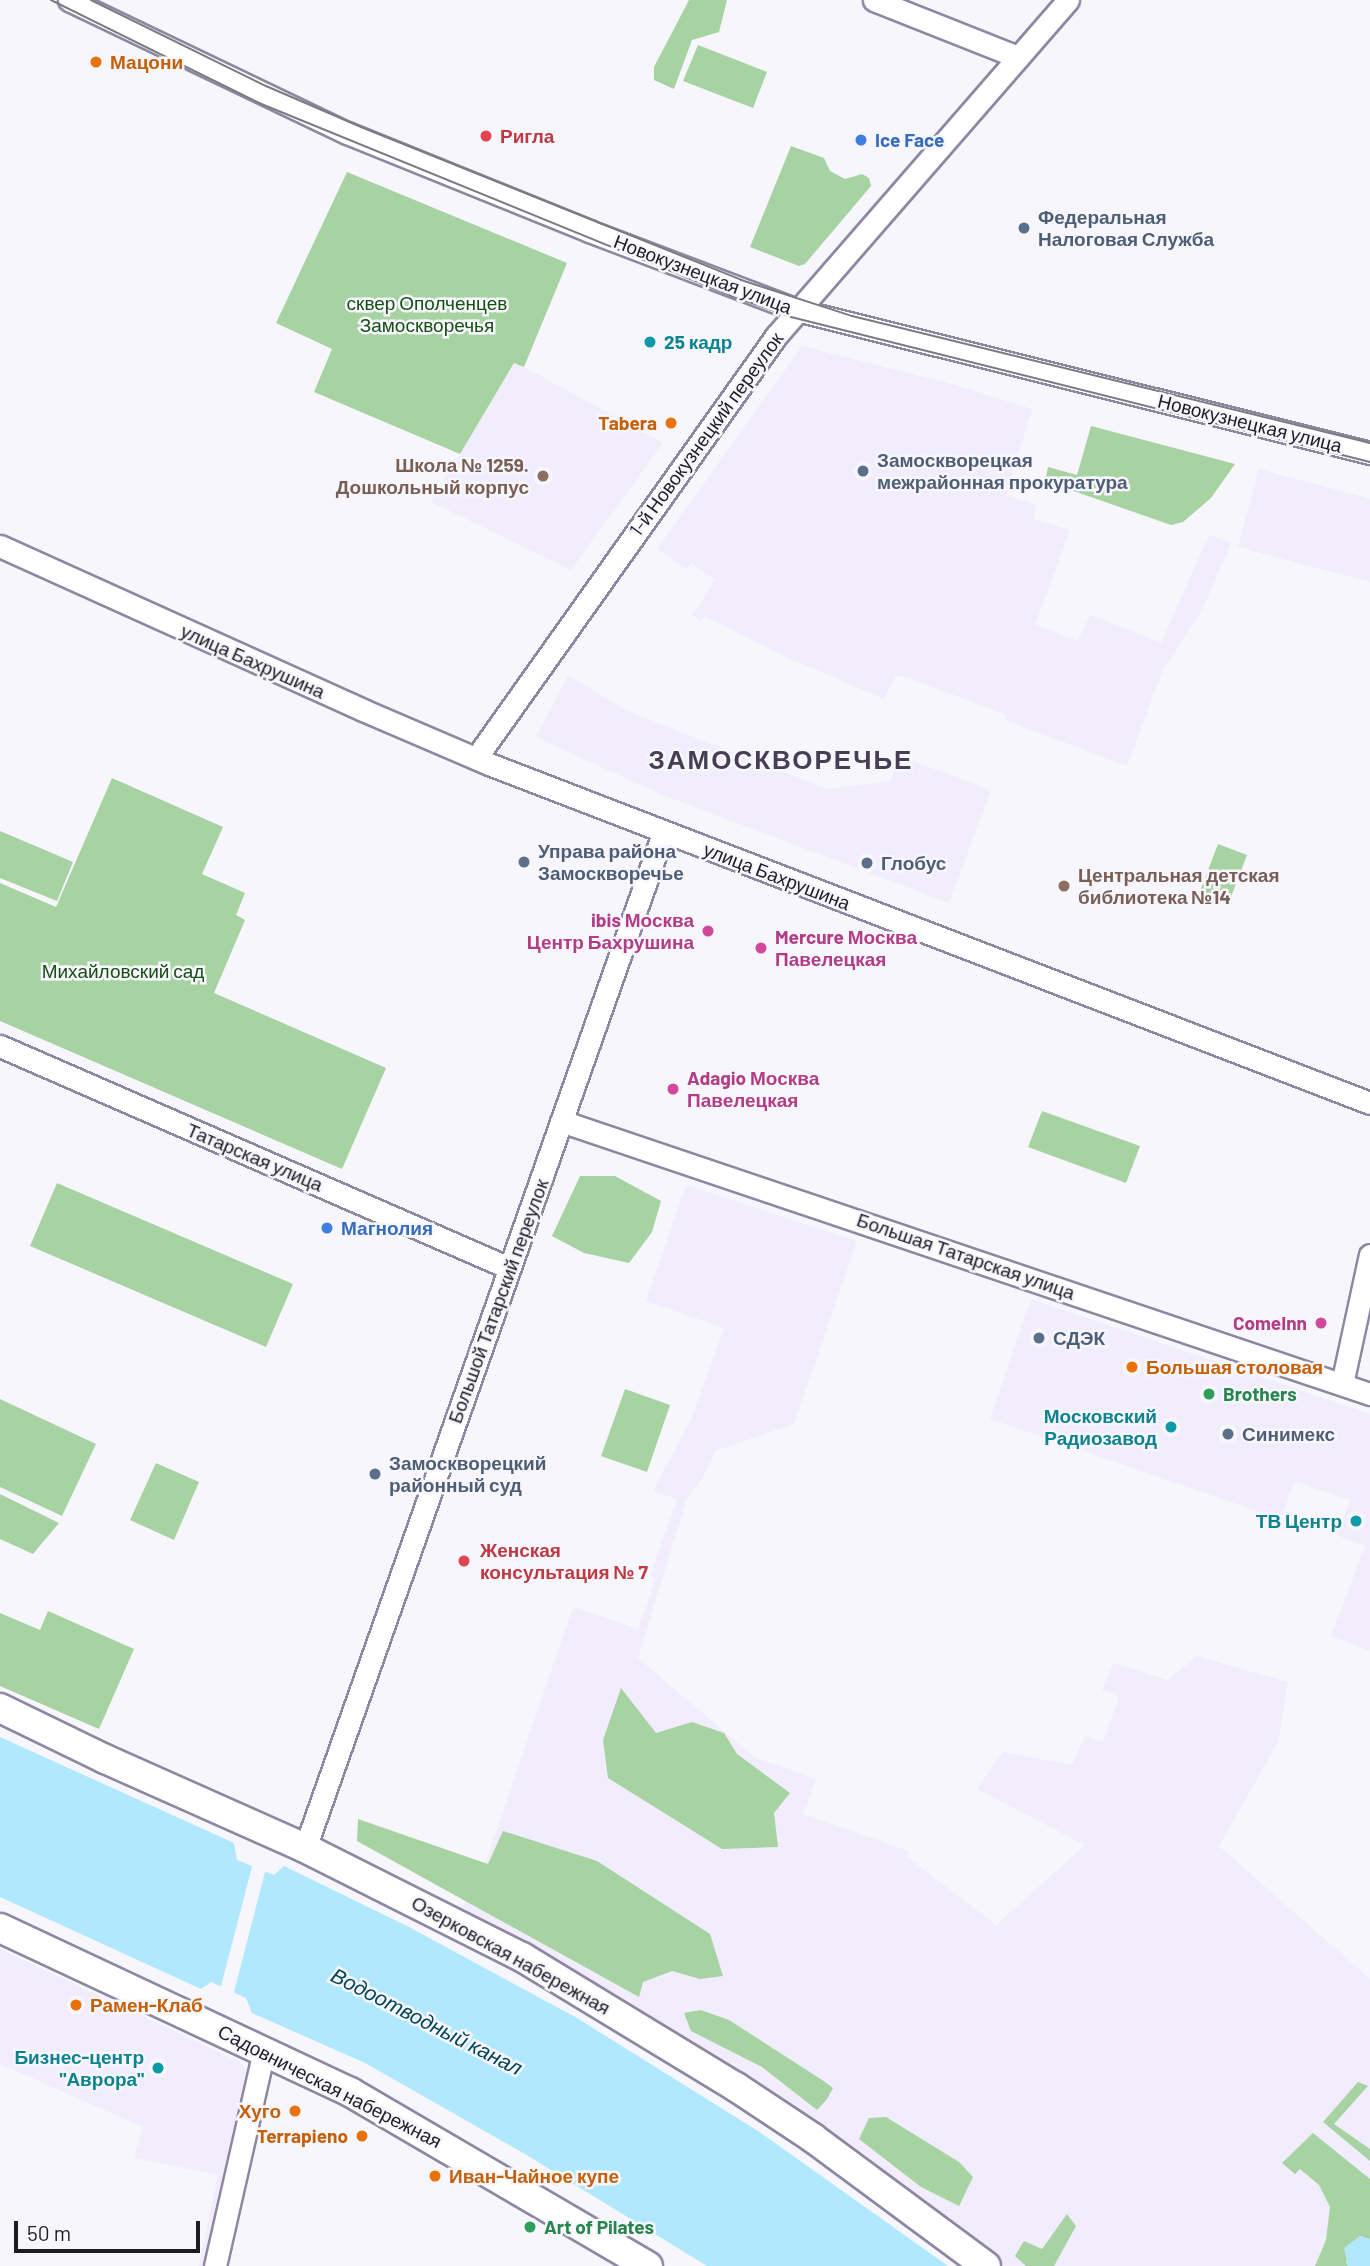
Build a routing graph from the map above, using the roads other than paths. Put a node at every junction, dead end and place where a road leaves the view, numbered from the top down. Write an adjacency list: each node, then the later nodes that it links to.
1 (69, 0): 5 (street, Новокузнецкая улица)
2 (874, 0): 4 (street)
3 (1068, 0): 4 (street, 1-й Новокузнецкий переулок)
4 (1018, 57): 5 (street, 1-й Новокузнецкий переулок)
5 (797, 310): 6 (street, Новокузнецкая улица); 8 (street, 1-й Новокузнецкий переулок)
6 (1370, 453)
7 (0, 546): 8 (street, улица Бахрушина)
8 (476, 758): 9 (street, улица Бахрушина)
9 (663, 833): 11 (street, улица Бахрушина); 12 (street, Большой Татарский переулок)
10 (0, 1046): 14 (street, Татарская улица)
11 (1370, 1103)
12 (561, 1121): 14 (street, Большой Татарский переулок); 15 (street, Большая Татарская улица)
13 (1370, 1255): 15 (street)
14 (509, 1269): 18 (street, Большой Татарский переулок)
15 (1342, 1384): 16 (street, Большая Татарская улица)
16 (1370, 1394)
17 (0, 1708): 18 (street, Озерковская набережная)
18 (305, 1847): 23 (street, Озерковская набережная)
19 (0, 1928): 20 (street, Садовническая набережная)
20 (264, 2051): 21 (street); 22 (street, Садовническая набережная)
21 (215, 2266)
22 (648, 2266)
23 (986, 2266)

